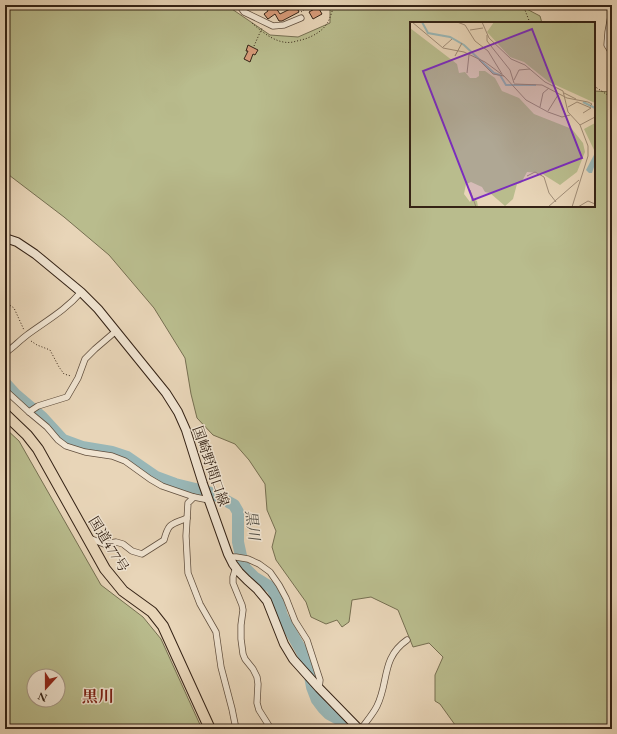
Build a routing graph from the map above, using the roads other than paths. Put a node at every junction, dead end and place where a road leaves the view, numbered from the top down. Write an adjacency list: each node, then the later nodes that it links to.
1 (239, 5): 3 (street)
2 (612, 10): 4 (street)
3 (301, 18)
4 (612, 53)
5 (5, 238): 6 (main road, 国崎野間口線)
6 (81, 292): 7 (main road, 国崎野間口線); 8 (street)
7 (116, 331): 10 (street); 13 (main road, 国崎野間口線)
8 (5, 353)
9 (5, 390): 10 (street)
10 (29, 412): 12 (street)
11 (5, 414): 15 (highway, 国道477号)
12 (194, 497): 13 (street); 14 (street)
13 (208, 498): 16 (main road, 国崎野間口線)
14 (187, 518): 15 (street); 21 (street)
15 (87, 537): 20 (highway, 国道477号)
16 (233, 557): 17 (main road, 国崎野間口線); 19 (street)
17 (236, 567): 19 (main road, 国崎野間口線); 22 (street)
18 (407, 640): 23 (street)
19 (319, 688): 23 (main road, 国崎野間口線)
20 (210, 729)
21 (236, 729)
22 (271, 729)
23 (360, 729)

